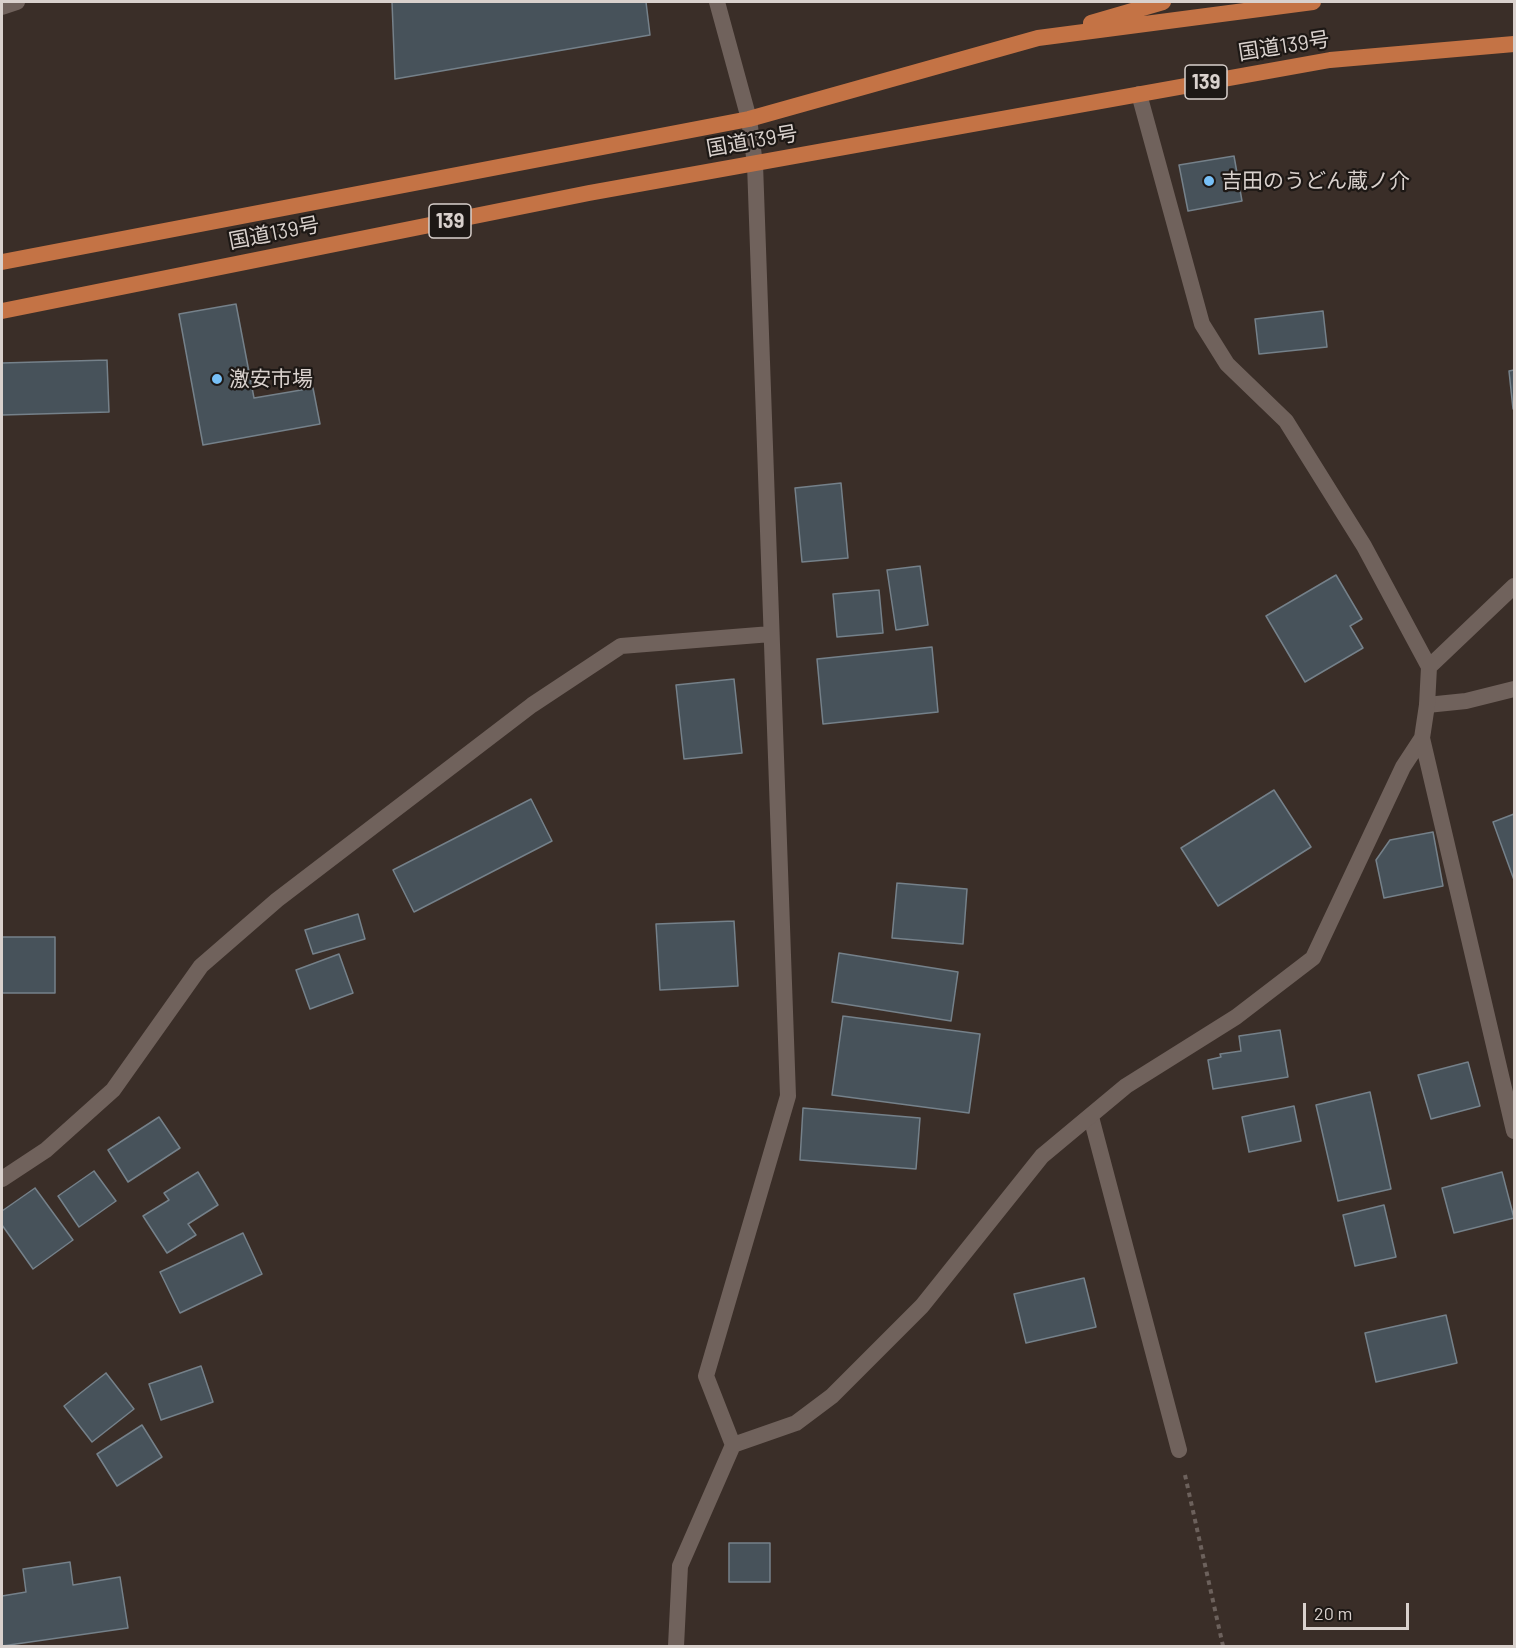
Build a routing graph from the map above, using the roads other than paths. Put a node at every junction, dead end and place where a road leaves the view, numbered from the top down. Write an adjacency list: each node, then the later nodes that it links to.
1 (17, 2): 5 (street)
2 (717, 2): 9 (street)
3 (1163, 2): 6 (highway)
4 (1313, 2): 6 (highway, 国道139号 / 139)
5 (2, 7)
6 (1038, 38): 9 (highway, 国道139号 / 139)
7 (1515, 44): 8 (highway, 国道139号 / 139)
8 (1139, 94): 10 (highway, 国道139号 / 139); 15 (street)
9 (749, 119): 10 (street); 11 (highway, 国道139号 / 139)
10 (754, 164): 12 (highway, 国道139号 / 139); 14 (street)
11 (2, 262)
12 (2, 311)
13 (1515, 586): 15 (street)
14 (771, 634): 21 (street); 22 (street)
15 (1429, 667): 17 (street)
16 (1515, 689): 17 (street)
17 (1427, 705): 18 (street)
18 (1422, 738): 19 (street); 20 (street)
19 (1091, 1116): 22 (street); 23 (street)
20 (1515, 1131)
21 (2, 1179)
22 (733, 1445): 24 (street)
23 (1179, 1450)
24 (676, 1647)

